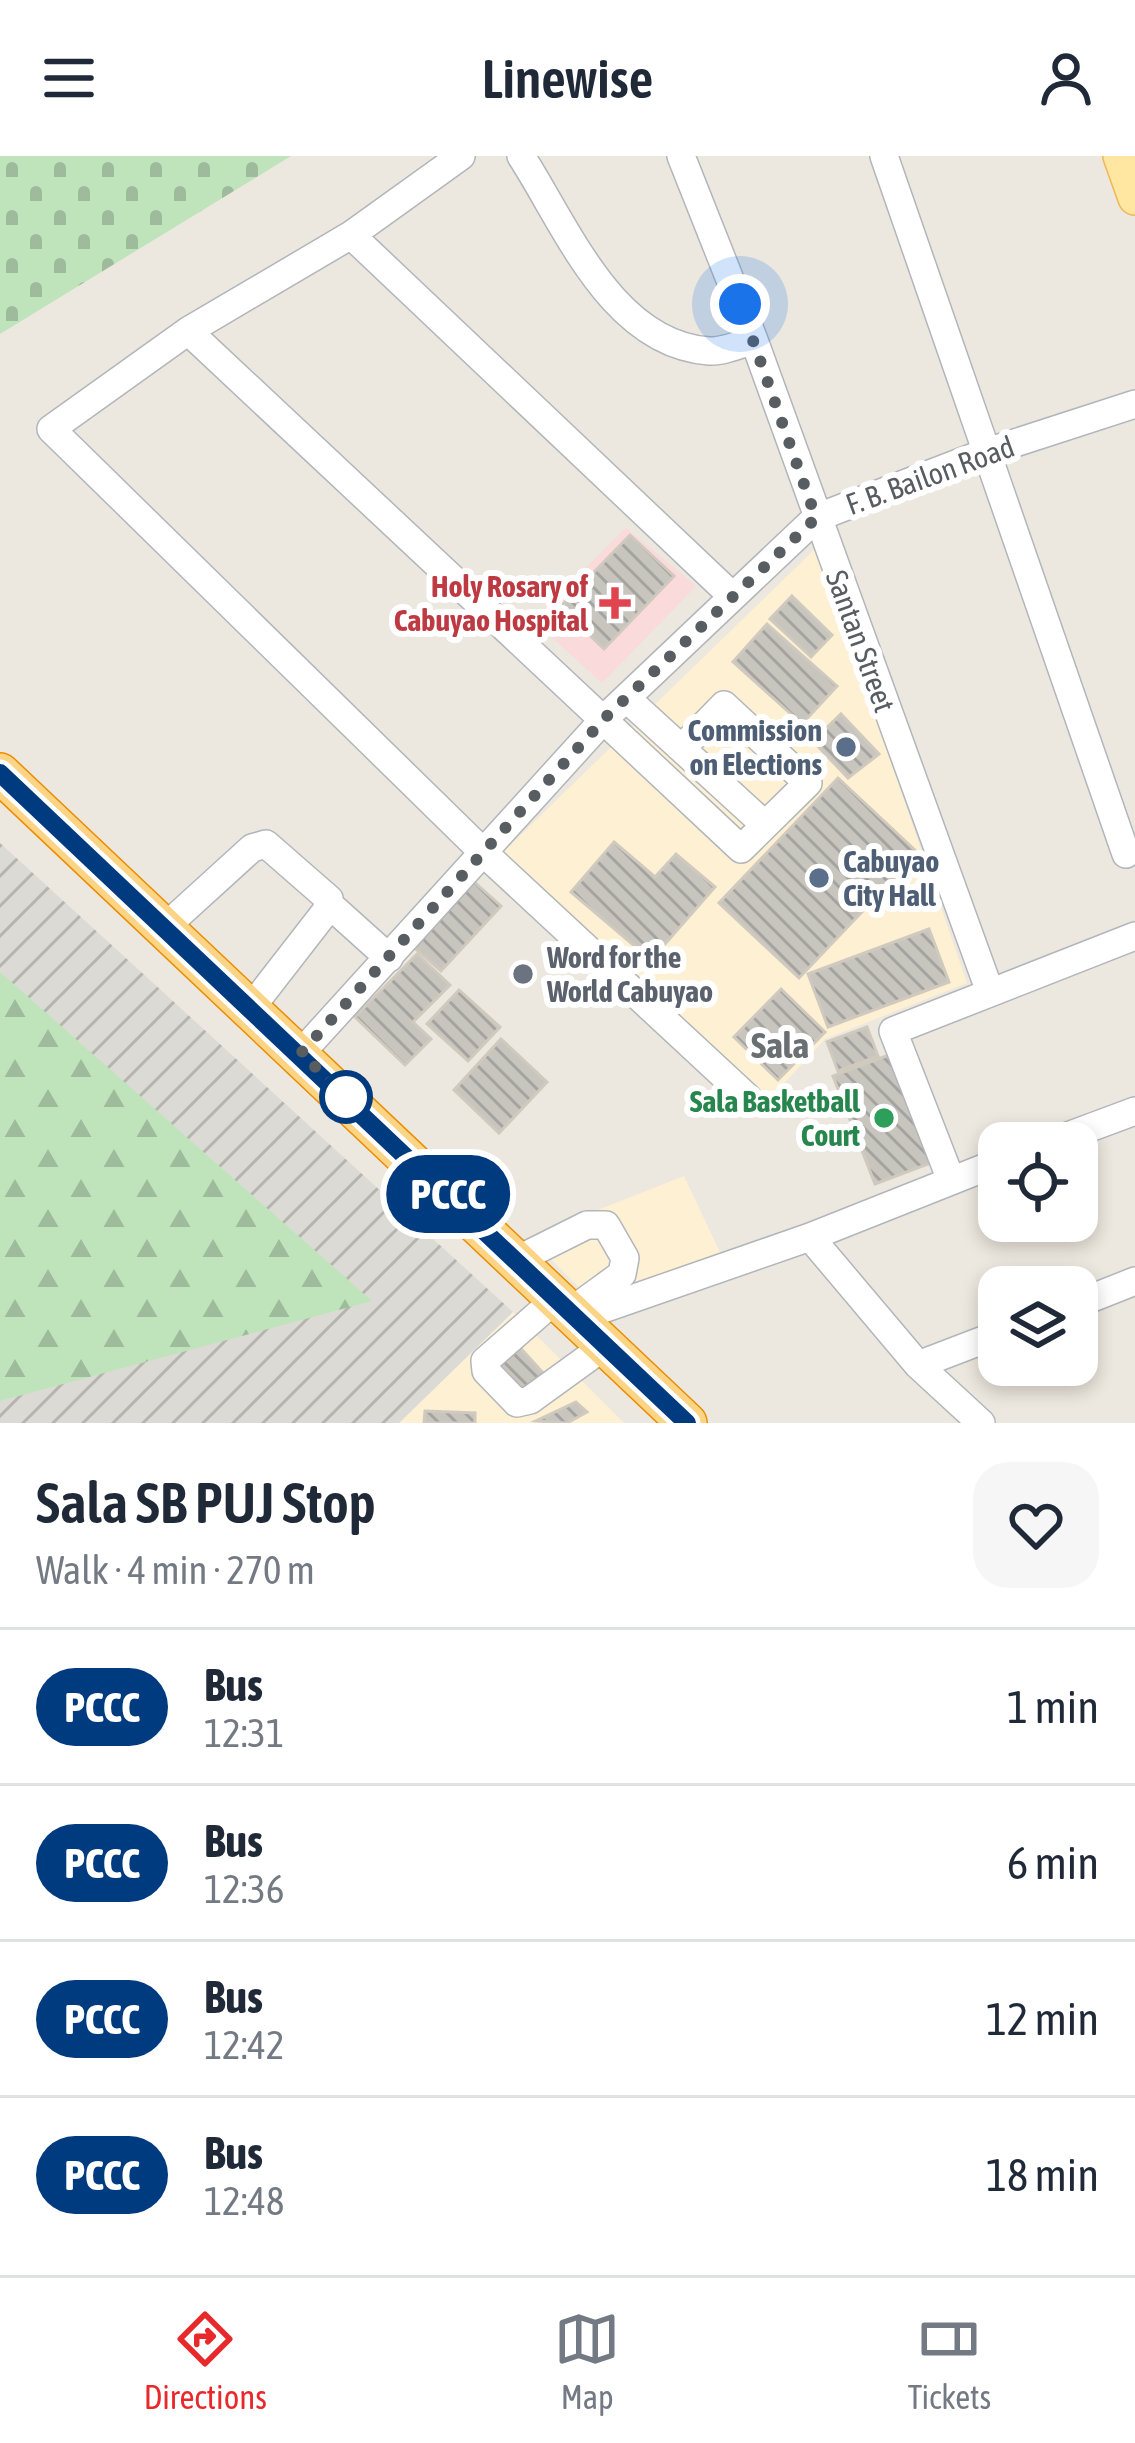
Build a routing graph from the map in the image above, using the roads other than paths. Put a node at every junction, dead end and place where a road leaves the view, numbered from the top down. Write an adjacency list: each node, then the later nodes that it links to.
1 (461, 156): 7 (street)
2 (520, 156): 9 (street)
3 (681, 156): 9 (street, Santan Street)
4 (884, 156): 11 (street)
5 (1126, 158): 6 (main road)
6 (1135, 198)
7 (351, 235): 8 (street); 13 (street)
8 (188, 331): 14 (street); 18 (street)
9 (754, 340): 12 (street, Santan Street)
10 (1135, 404): 11 (street, F. B. Bailon Road)
11 (984, 453): 12 (street, F. B. Bailon Road); 19 (street)
12 (816, 518): 13 (street, F. B. Bailon Road); 24 (street, Santan Street)
13 (730, 594): 14 (street, F. B. Bailon Road)
14 (616, 707): 15 (street); 17 (street); 18 (street, F. B. Bailon Road)
15 (682, 748): 17 (street); 17 (street)
16 (0, 773): 21 (highway)
17 (764, 824)
18 (485, 854): 23 (street, F. B. Bailon Road); 27 (street)
19 (1126, 854)
20 (330, 905): 21 (street); 23 (street); 25 (street)
21 (164, 928): 25 (highway)
22 (1135, 936): 24 (street)
23 (389, 958): 26 (street, F. B. Bailon Road)
24 (990, 992): 31 (street)
25 (250, 1009): 26 (highway)
26 (301, 1053): 33 (highway)
27 (748, 1098)
28 (1135, 1111): 29 (street)
29 (1098, 1125)
30 (978, 1170): 31 (street)
31 (951, 1180): 32 (street)
32 (810, 1238): 36 (street); 39 (street)
33 (517, 1260): 36 (highway); 36 (street)
34 (1135, 1281): 35 (street)
35 (1098, 1296)
36 (568, 1309): 38 (highway); 38 (street)
37 (978, 1342): 39 (street)
38 (606, 1345): 40 (highway)
39 (918, 1365): 41 (street)
40 (687, 1423)
41 (981, 1423)

